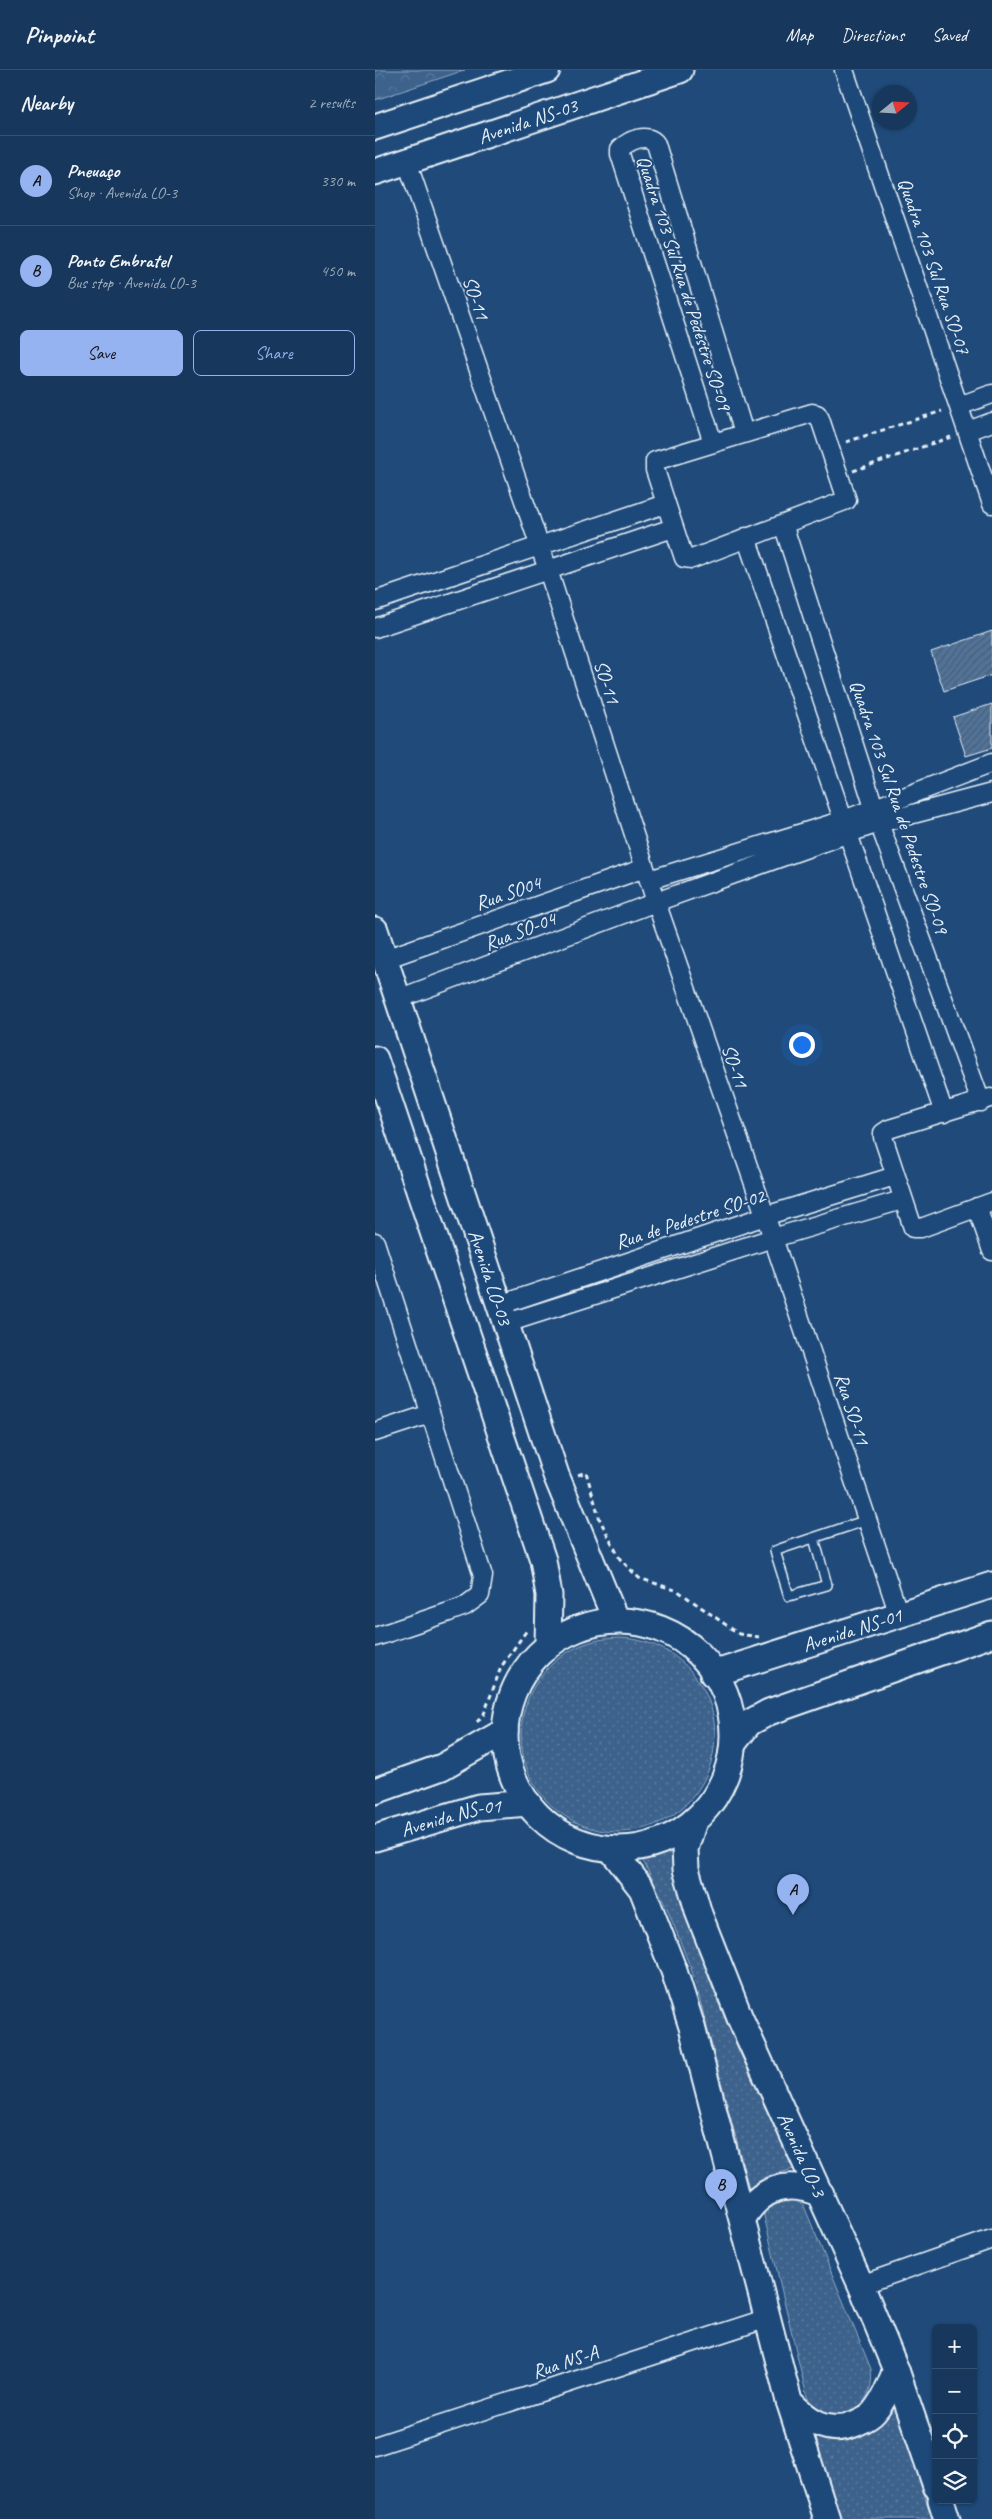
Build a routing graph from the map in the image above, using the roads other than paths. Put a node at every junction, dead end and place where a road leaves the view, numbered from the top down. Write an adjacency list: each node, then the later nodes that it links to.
1 (547, 70): 4 (street, Avenida NS-03)
2 (680, 70): 5 (street, Avenida NS-03)
3 (844, 70): 8 (street, Quadra 103 Sul Rua SO-07)
4 (375, 127)
5 (407, 162): 6 (street, Avenida NS-03); 18 (street, SO-11)
6 (375, 172)
7 (992, 394): 8 (street)
8 (959, 406): 10 (street, Quadra 103 Sul Rua SO-07)
9 (992, 422): 10 (street)
10 (968, 431): 14 (street, Quadra 103 Sul Rua SO-07)
11 (745, 433): 12 (street); 12 (street, Quadra 103 Sul Rua de Pedestre SO-09); 15 (street)
12 (713, 443): 13 (street)
13 (665, 504): 16 (street); 18 (street)
14 (992, 504)
15 (783, 524): 17 (street); 24 (street, Quadra 103 Sul Rua de Pedestre SO-09)
16 (673, 528): 17 (street); 19 (street)
17 (746, 537): 25 (street)
18 (539, 545): 19 (street, SO-11); 20 (street)
19 (548, 570): 21 (street); 26 (street, SO-11)
20 (375, 601)
21 (375, 628)
22 (992, 762): 24 (street)
23 (992, 793): 24 (street)
24 (877, 816): 25 (street); 32 (street, Quadra 103 Sul Rua de Pedestre SO-09)
25 (847, 826): 26 (street, Rua SO04); 27 (street, Rua SO-04); 33 (street)
26 (647, 874): 27 (street, SO-11); 29 (street, Rua SO04)
27 (656, 902): 30 (street, Rua SO-04); 37 (street, SO-11)
28 (375, 930): 29 (street, Avenida LO-03)
29 (385, 959): 30 (street, Avenida LO-03)
30 (398, 999): 41 (street, Avenida LO-03)
31 (375, 1059): 51 (street, Avenida LO-03)
32 (986, 1100): 33 (street)
33 (944, 1113): 34 (street)
34 (895, 1176): 35 (street); 37 (street, Rua de Pedestre SO-02)
35 (902, 1200): 36 (street); 38 (street)
36 (984, 1205): 40 (street)
37 (765, 1216): 38 (street, Rua SO-11); 41 (street, Rua de Pedestre SO-02)
38 (773, 1238): 41 (street); 44 (street, Rua SO-11)
39 (375, 1242): 42 (street)
40 (992, 1251)
41 (503, 1314): 48 (street, Avenida LO-03)
42 (430, 1414): 43 (street); 50 (street)
43 (375, 1432)
44 (867, 1520): 45 (lane); 47 (street, Rua SO-11)
45 (814, 1538): 45 (lane)
46 (992, 1585): 47 (street, Avenida NS-01)
47 (899, 1615): 52 (street, Avenida NS-01)
48 (616, 1621): 51 (street); 52 (street)
49 (992, 1634): 54 (street)
50 (375, 1637)
51 (548, 1645): 53 (street)
52 (713, 1674): 54 (street)
53 (505, 1731): 55 (street); 56 (street)
54 (735, 1741): 57 (street)
55 (375, 1791)
56 (528, 1803): 58 (street, Avenida NS-01); 59 (street)
57 (694, 1821): 59 (street); 60 (street, Avenida LO-3)
58 (375, 1838)
59 (611, 1849): 61 (street)
60 (821, 2194): 61 (street); 63 (street, Avenida LO-3)
61 (743, 2218): 64 (street)
62 (992, 2239): 63 (street)
63 (861, 2284): 65 (street, Avenida LO-3)
64 (768, 2318): 66 (street); 67 (street, Rua NS-A)
65 (896, 2370): 66 (street); 68 (street, Avenida LO-3)
66 (789, 2401): 70 (street)
67 (375, 2446)
68 (932, 2474)
69 (942, 2504): 71 (street)
70 (827, 2519)
71 (947, 2519)

